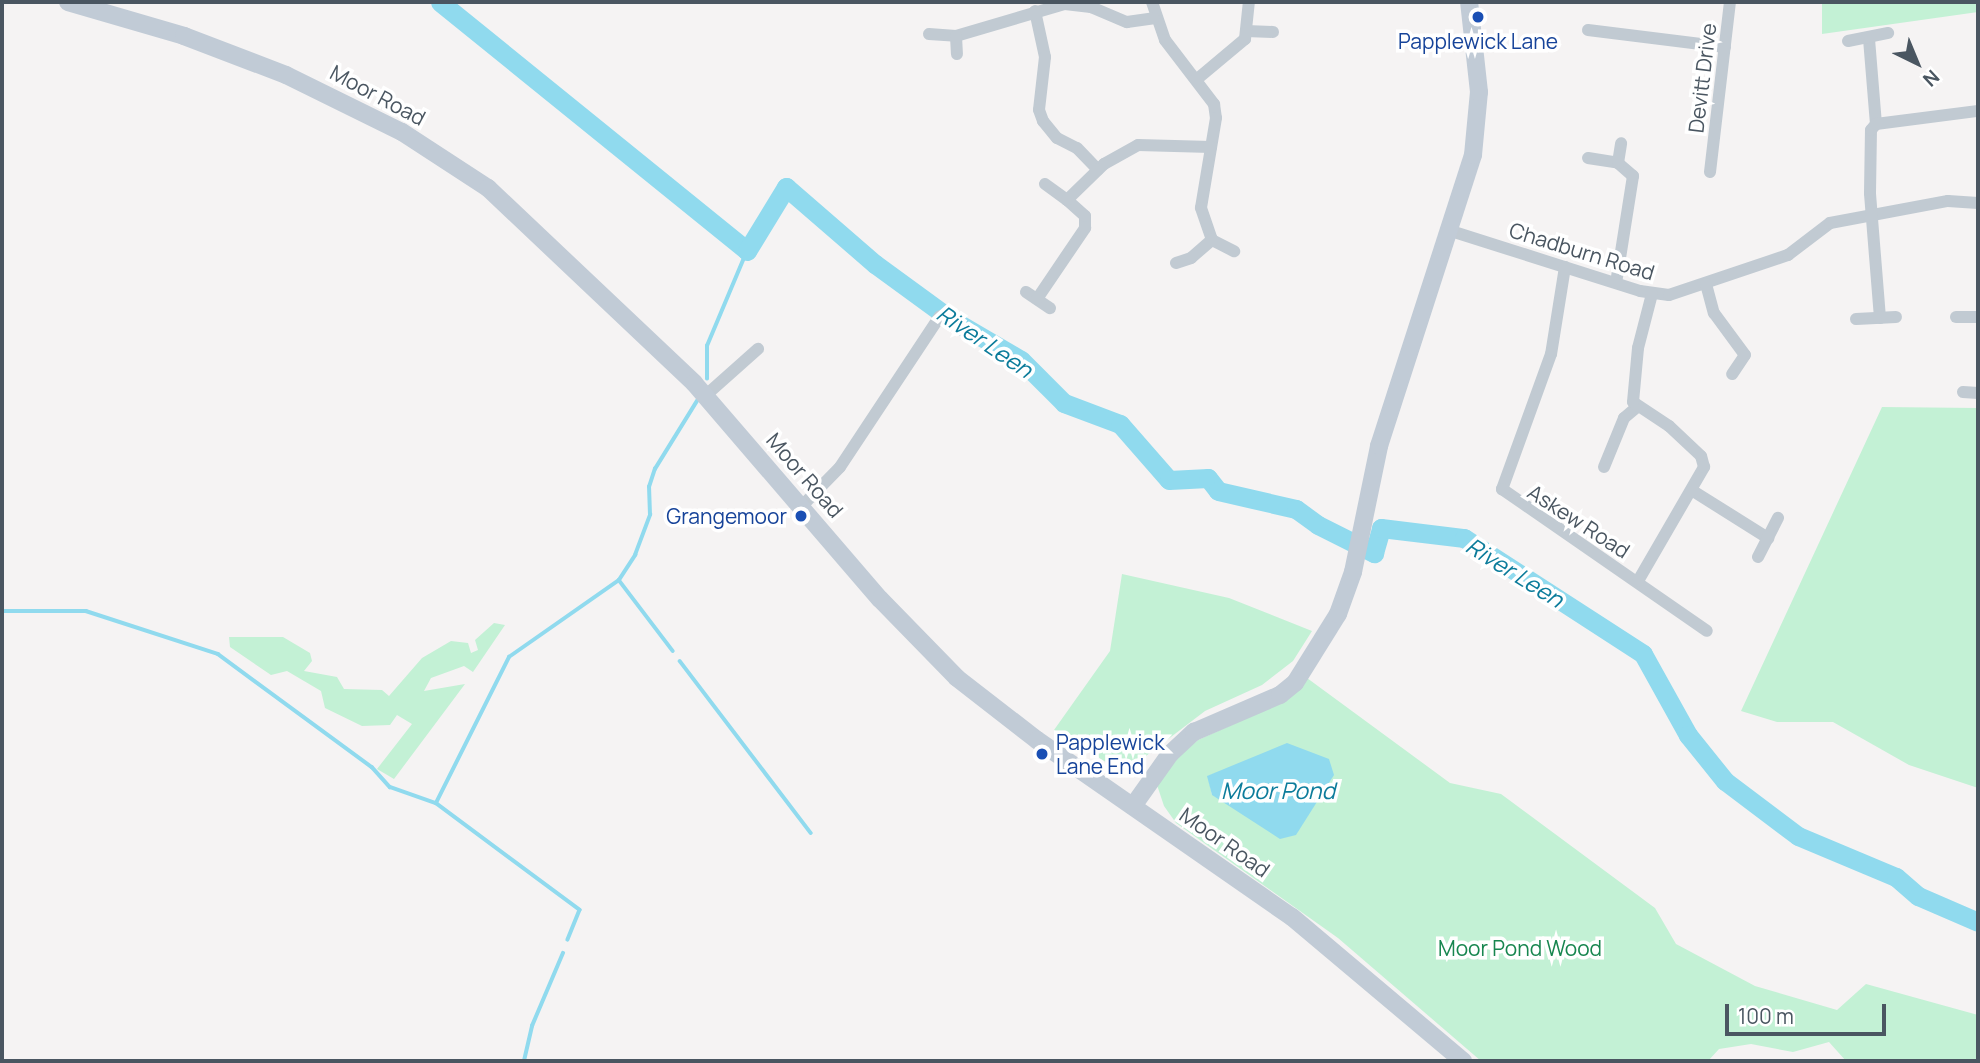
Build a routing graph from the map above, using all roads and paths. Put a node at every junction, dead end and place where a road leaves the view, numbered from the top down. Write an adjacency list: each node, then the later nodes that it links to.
1 (68, 2): 50 (main road, Moor Road)
2 (1152, 2): 7 (street)
3 (1249, 2): 9 (street)
4 (1469, 2): 31 (main road)
5 (1730, 2): 16 (street, Devitt Drive)
6 (1035, 11): 7 (street); 13 (street); 25 (street)
7 (1154, 19): 18 (street)
8 (1588, 30): 16 (street)
9 (1247, 31): 10 (street); 18 (street)
10 (1273, 32)
11 (1888, 33): 14 (street)
12 (929, 34): 13 (street)
13 (956, 36): 17 (street)
14 (1869, 39): 15 (street); 20 (street)
15 (1848, 41)
16 (1725, 47): 26 (street, Devitt Drive)
17 (957, 54)
18 (1196, 80): 22 (street)
19 (1978, 111): 20 (street)
20 (1876, 124): 30 (street)
21 (1621, 143): 24 (street)
22 (1211, 147): 25 (street); 32 (street)
23 (1588, 158): 24 (street)
24 (1618, 163): 36 (street)
25 (1098, 170): 28 (street)
26 (1710, 172)
27 (1045, 184): 28 (street)
28 (1067, 200): 39 (street)
29 (1978, 203): 30 (street, Chadburn Road)
30 (1873, 214): 37 (street, Chadburn Road); 44 (street)
31 (1451, 231): 35 (street, Chadburn Road); 60 (main road)
32 (1212, 240): 33 (street); 34 (street)
33 (1234, 251)
34 (1176, 263)
35 (1565, 267): 36 (street, Chadburn Road); 58 (street, Askew Road)
36 (1616, 283): 38 (street, Chadburn Road)
37 (1706, 284): 38 (street, Chadburn Road); 47 (street)
38 (1652, 294): 51 (street)
39 (1051, 308)
40 (940, 316): 54 (street)
41 (1896, 317): 44 (street)
42 (1956, 317): 43 (street)
43 (1978, 317)
44 (1880, 318): 45 (street)
45 (1856, 319)
46 (758, 349): 50 (street)
47 (1732, 374)
48 (1963, 392): 49 (street)
49 (1978, 393)
50 (705, 396): 54 (main road, Moor Road)
51 (1636, 408): 52 (street); 53 (street)
52 (1604, 467)
53 (1693, 491): 56 (street); 58 (street)
54 (802, 506): 60 (main road, Moor Road)
55 (1777, 518): 56 (street)
56 (1768, 538): 57 (street)
57 (1758, 557)
58 (1638, 581): 59 (street, Askew Road)
59 (1707, 631)
60 (1133, 806): 61 (main road, Moor Road)
61 (1463, 1061)

